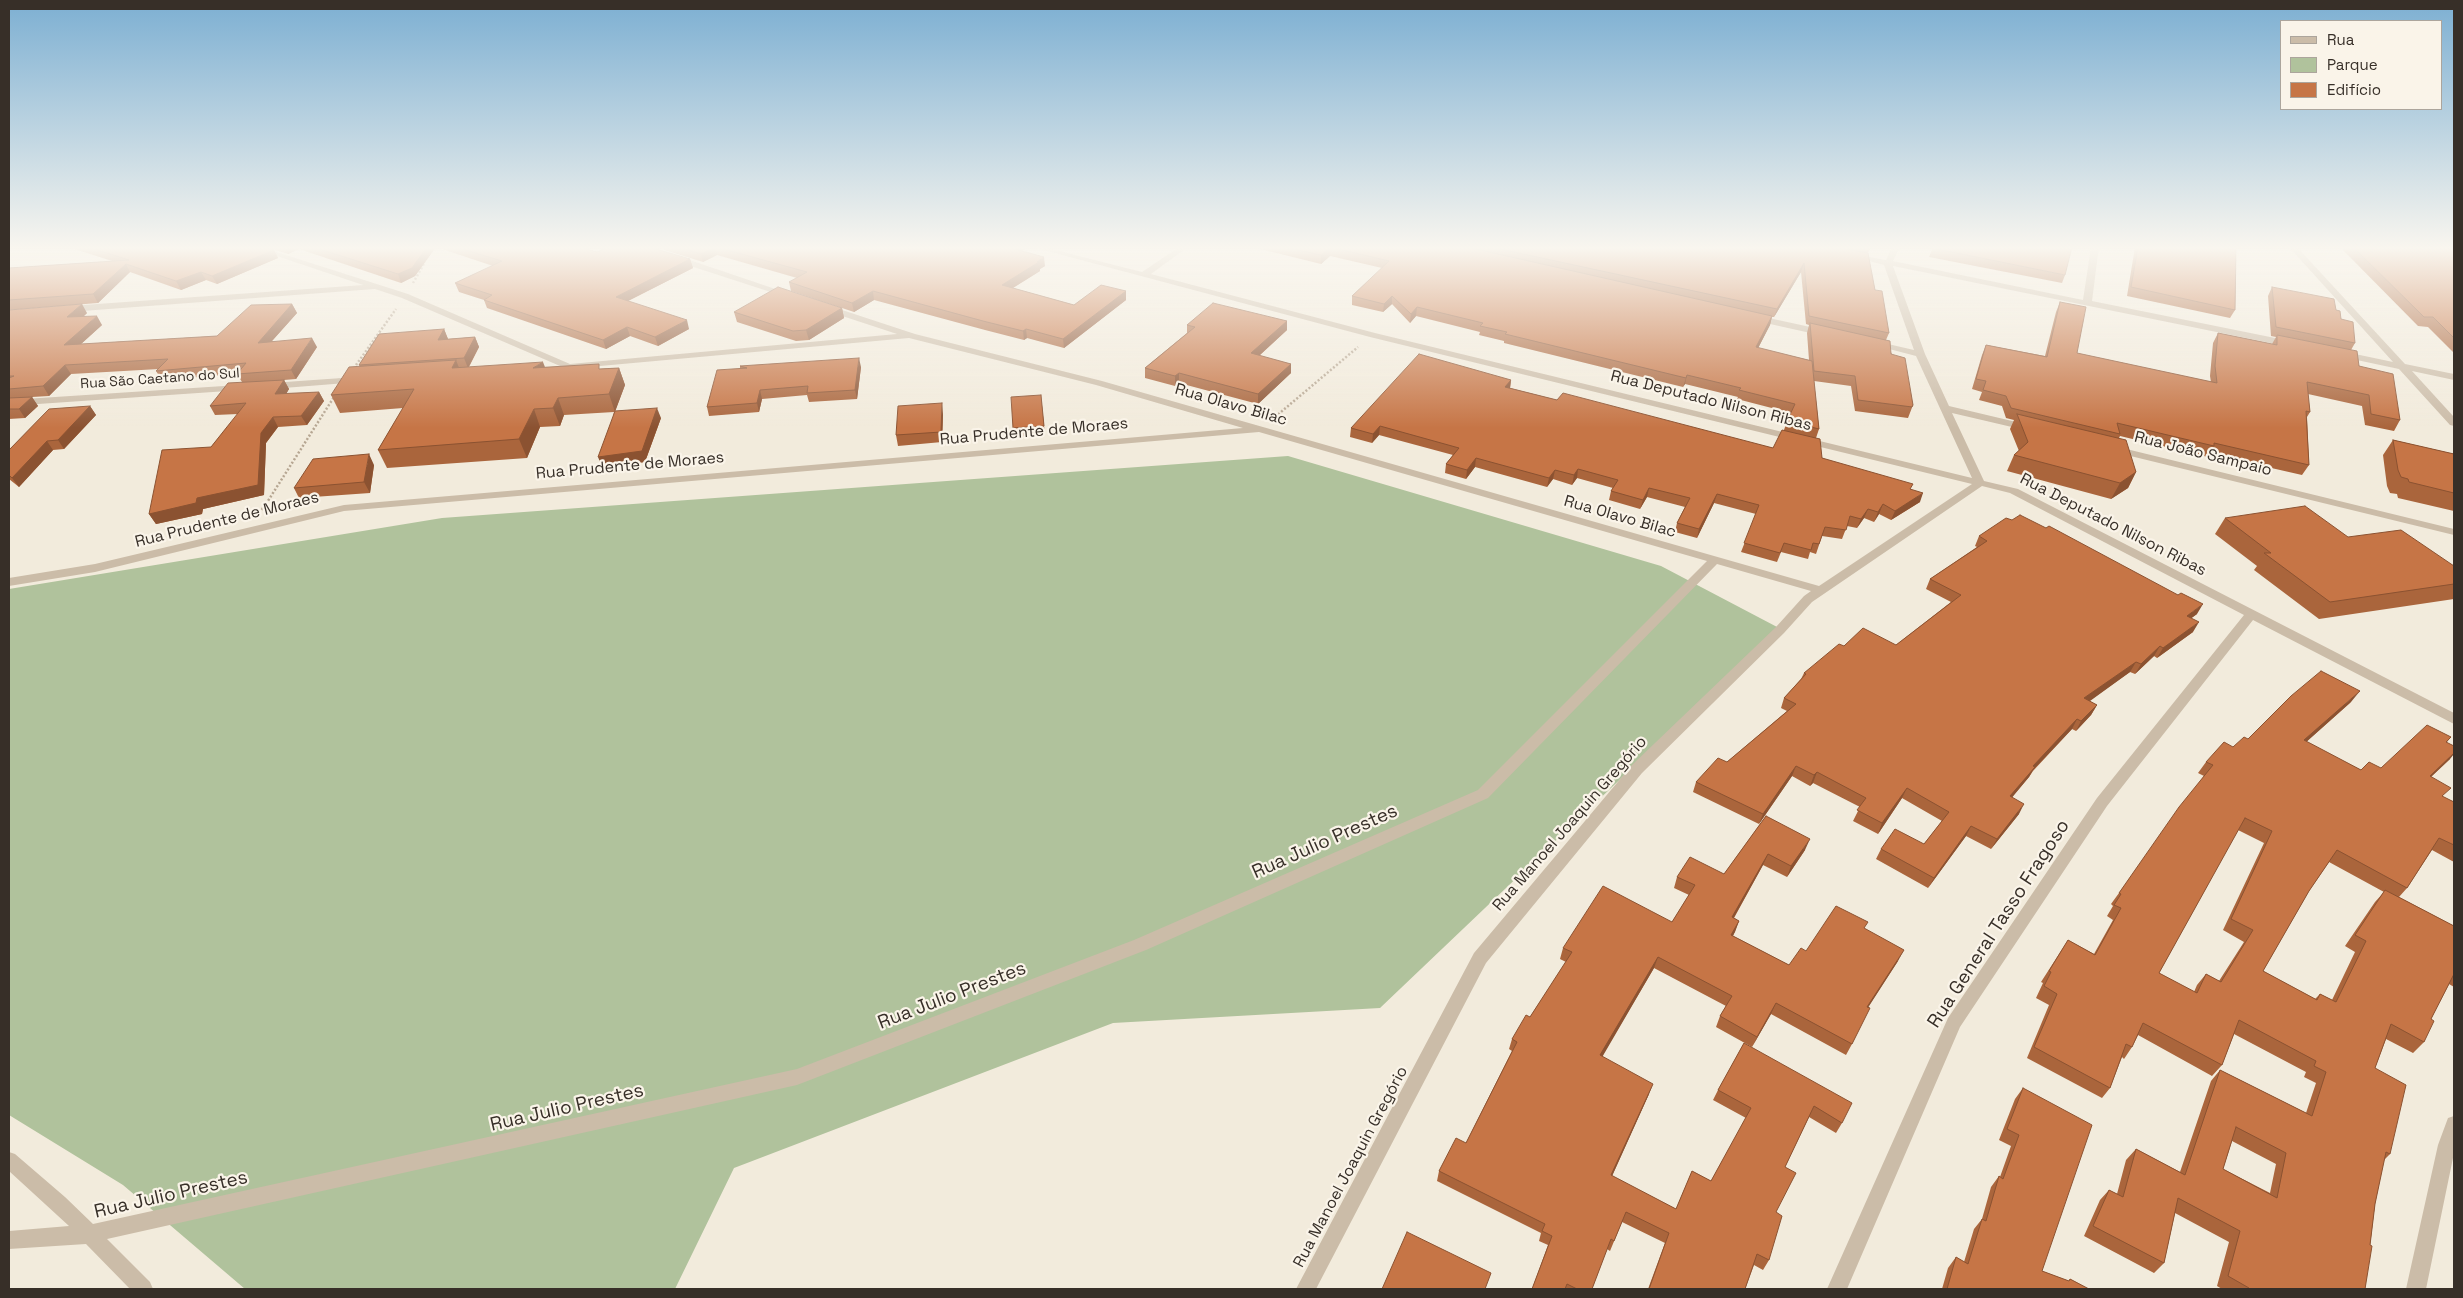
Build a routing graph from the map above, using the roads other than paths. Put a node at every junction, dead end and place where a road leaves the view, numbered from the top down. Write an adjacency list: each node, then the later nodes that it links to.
1 (93, 308): 8 (street)
2 (432, 308): 16 (street)
3 (826, 308): 11 (street, Rua Olavo Bilac)
4 (1267, 308): 27 (street, Rua Deputado Nilson Ribas)
5 (1903, 308): 15 (street)
6 (2105, 308): 13 (street)
7 (2350, 308): 17 (street)
8 (58, 310)
9 (1745, 315): 10 (street)
10 (1832, 335)
11 (912, 336): 16 (street); 24 (street, Rua Olavo Bilac)
12 (1862, 341): 15 (street)
13 (2299, 346)
14 (2328, 352): 17 (street)
15 (1920, 354): 22 (street)
16 (567, 366): 18 (street)
17 (2406, 367): 19 (street); 23 (street)
18 (547, 368)
19 (2454, 377)
20 (364, 380): 21 (street, Rua São Caetano do Sul)
21 (9, 403)
22 (1944, 408): 25 (street); 27 (street)
23 (2454, 423)
24 (1262, 429): 29 (street, Rua Olavo Bilac); 30 (street, Rua Prudente de Moraes)
25 (2040, 431)
26 (2108, 448): 28 (street, Rua João Sampaio)
27 (1980, 482): 31 (street, Rua Manoel Joaquin Gregório); 32 (street, Rua Deputado Nilson Ribas)
28 (2454, 532)
29 (1715, 560): 31 (street, Rua Olavo Bilac); 36 (street, Rua Julio Prestes)
30 (9, 582)
31 (1820, 590): 39 (street, Rua Manoel Joaquin Gregório)
32 (2251, 614): 33 (street, Rua Deputado Nilson Ribas); 40 (street, Rua General Tasso Fragoso)
33 (2454, 719)
34 (2454, 1124): 41 (street)
35 (9, 1160): 36 (street)
36 (90, 1234): 37 (street, Rua Julio Prestes); 38 (street)
37 (9, 1240)
38 (143, 1289)
39 (1306, 1289)
40 (1837, 1289)
41 (2416, 1289)

